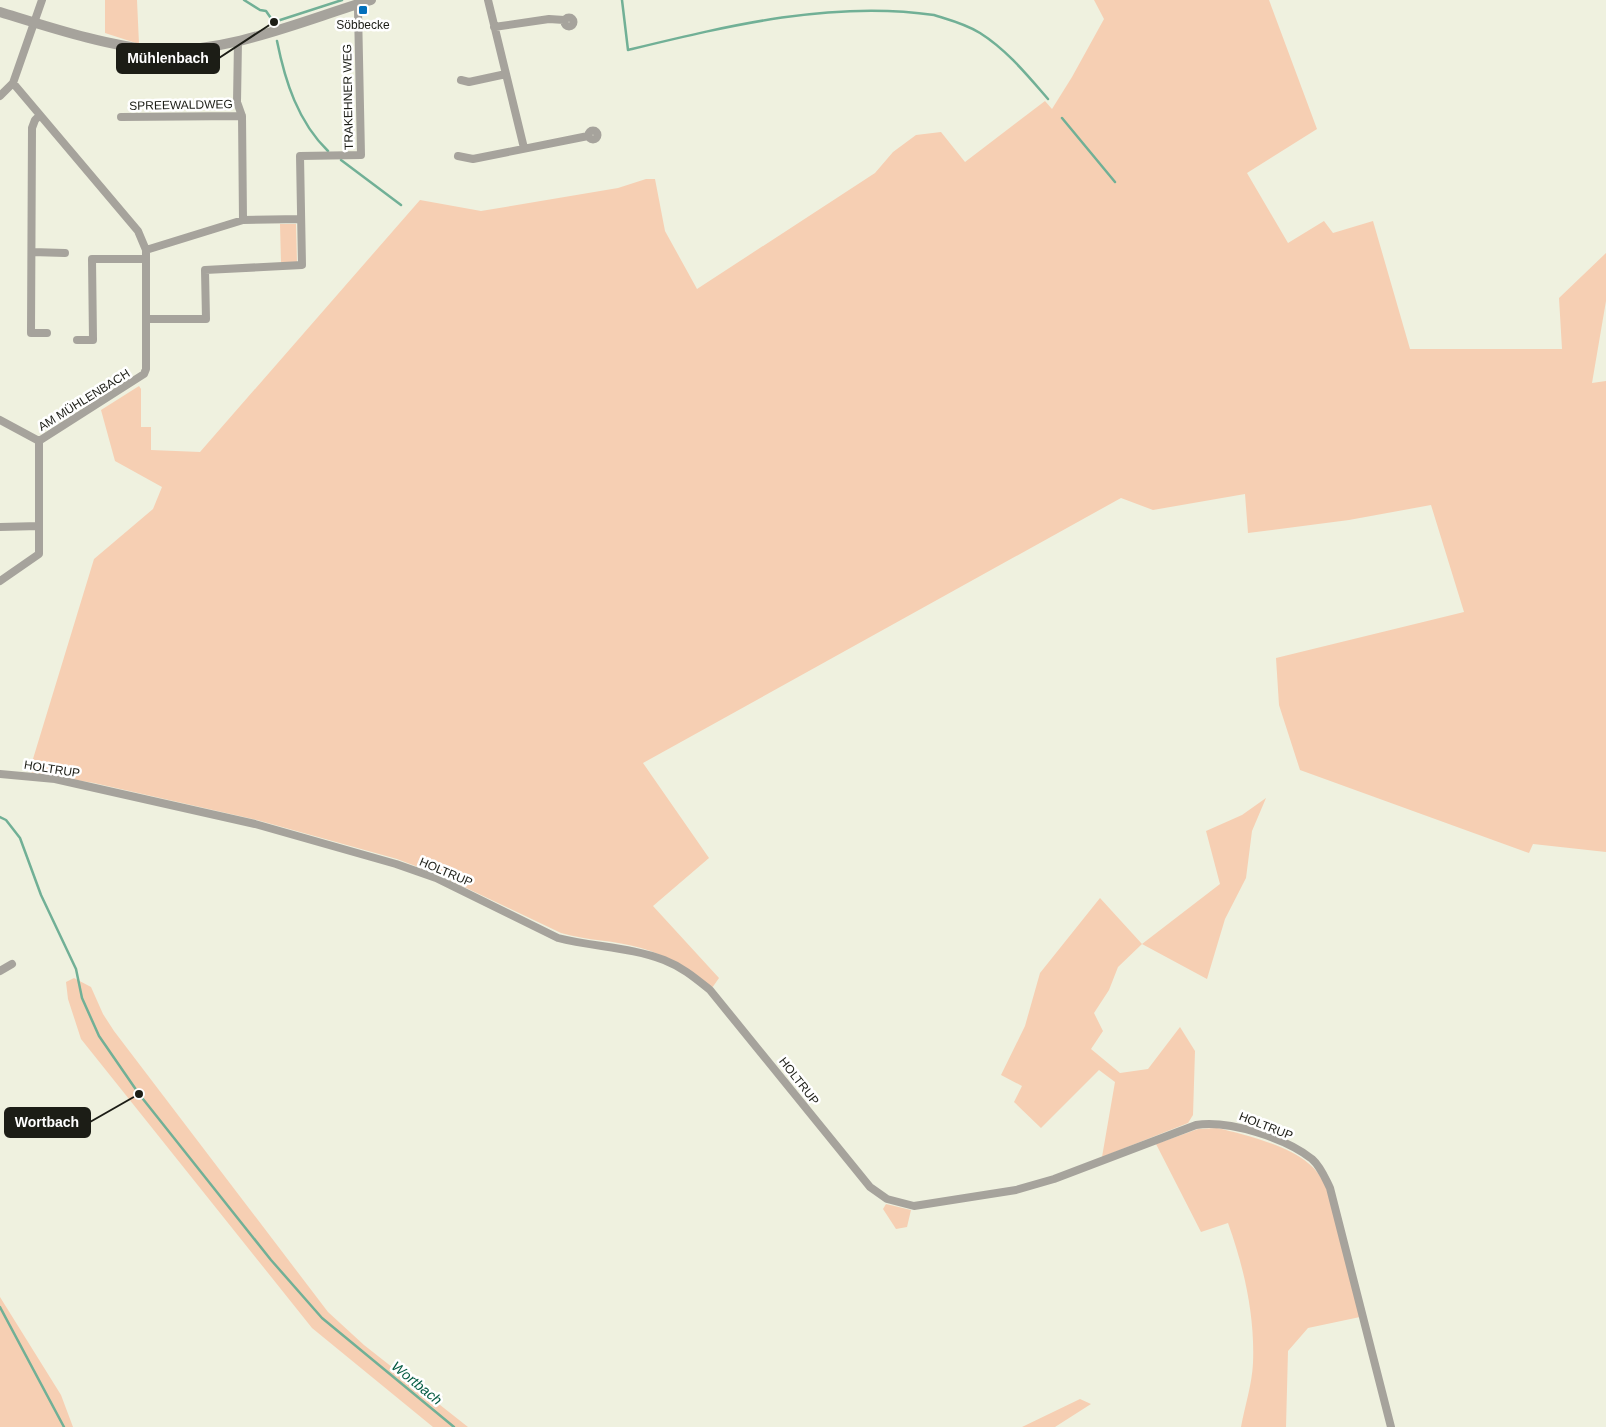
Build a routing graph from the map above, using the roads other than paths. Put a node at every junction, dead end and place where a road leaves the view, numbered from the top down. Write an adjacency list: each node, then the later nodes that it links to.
1 (42, 0): 7 (street)
2 (371, 0): 4 (street)
3 (488, 0): 8 (street)
4 (356, 4): 9 (street); 20 (street, TRAKEHNER WEG)
5 (0, 12): 7 (street)
6 (564, 20): 8 (street)
7 (35, 23): 9 (street); 12 (street)
8 (494, 27): 10 (street)
9 (238, 41): 15 (street, SPREEWALDWEG)
10 (506, 74): 11 (street); 18 (street)
11 (461, 80)
12 (13, 83): 13 (street); 14 (street, AM MÜHLENBACH)
13 (0, 96)
14 (40, 114): 22 (street, AM MÜHLENBACH); 23 (street)
15 (242, 116): 16 (street, SPREEWALDWEG); 21 (street, SPREEWALDWEG)
16 (121, 117)
17 (588, 136): 18 (street)
18 (524, 148): 19 (street)
19 (458, 156)
20 (301, 219): 21 (street); 26 (street, TRAKEHNER WEG)
21 (243, 220): 22 (street)
22 (146, 250): 25 (street, AM MÜHLENBACH)
23 (32, 252): 24 (street); 27 (street)
24 (65, 253)
25 (146, 259): 26 (street, AM MÜHLENBACH); 28 (street)
26 (146, 319): 30 (street, AM MÜHLENBACH)
27 (47, 333)
28 (77, 340)
29 (0, 420): 30 (street)
30 (39, 441): 31 (street)
31 (39, 526): 32 (street); 33 (street)
32 (0, 527)
33 (0, 581)
34 (0, 774): 37 (street, HOLTRUP)
35 (12, 964): 36 (street)
36 (0, 971)
37 (1391, 1427)

